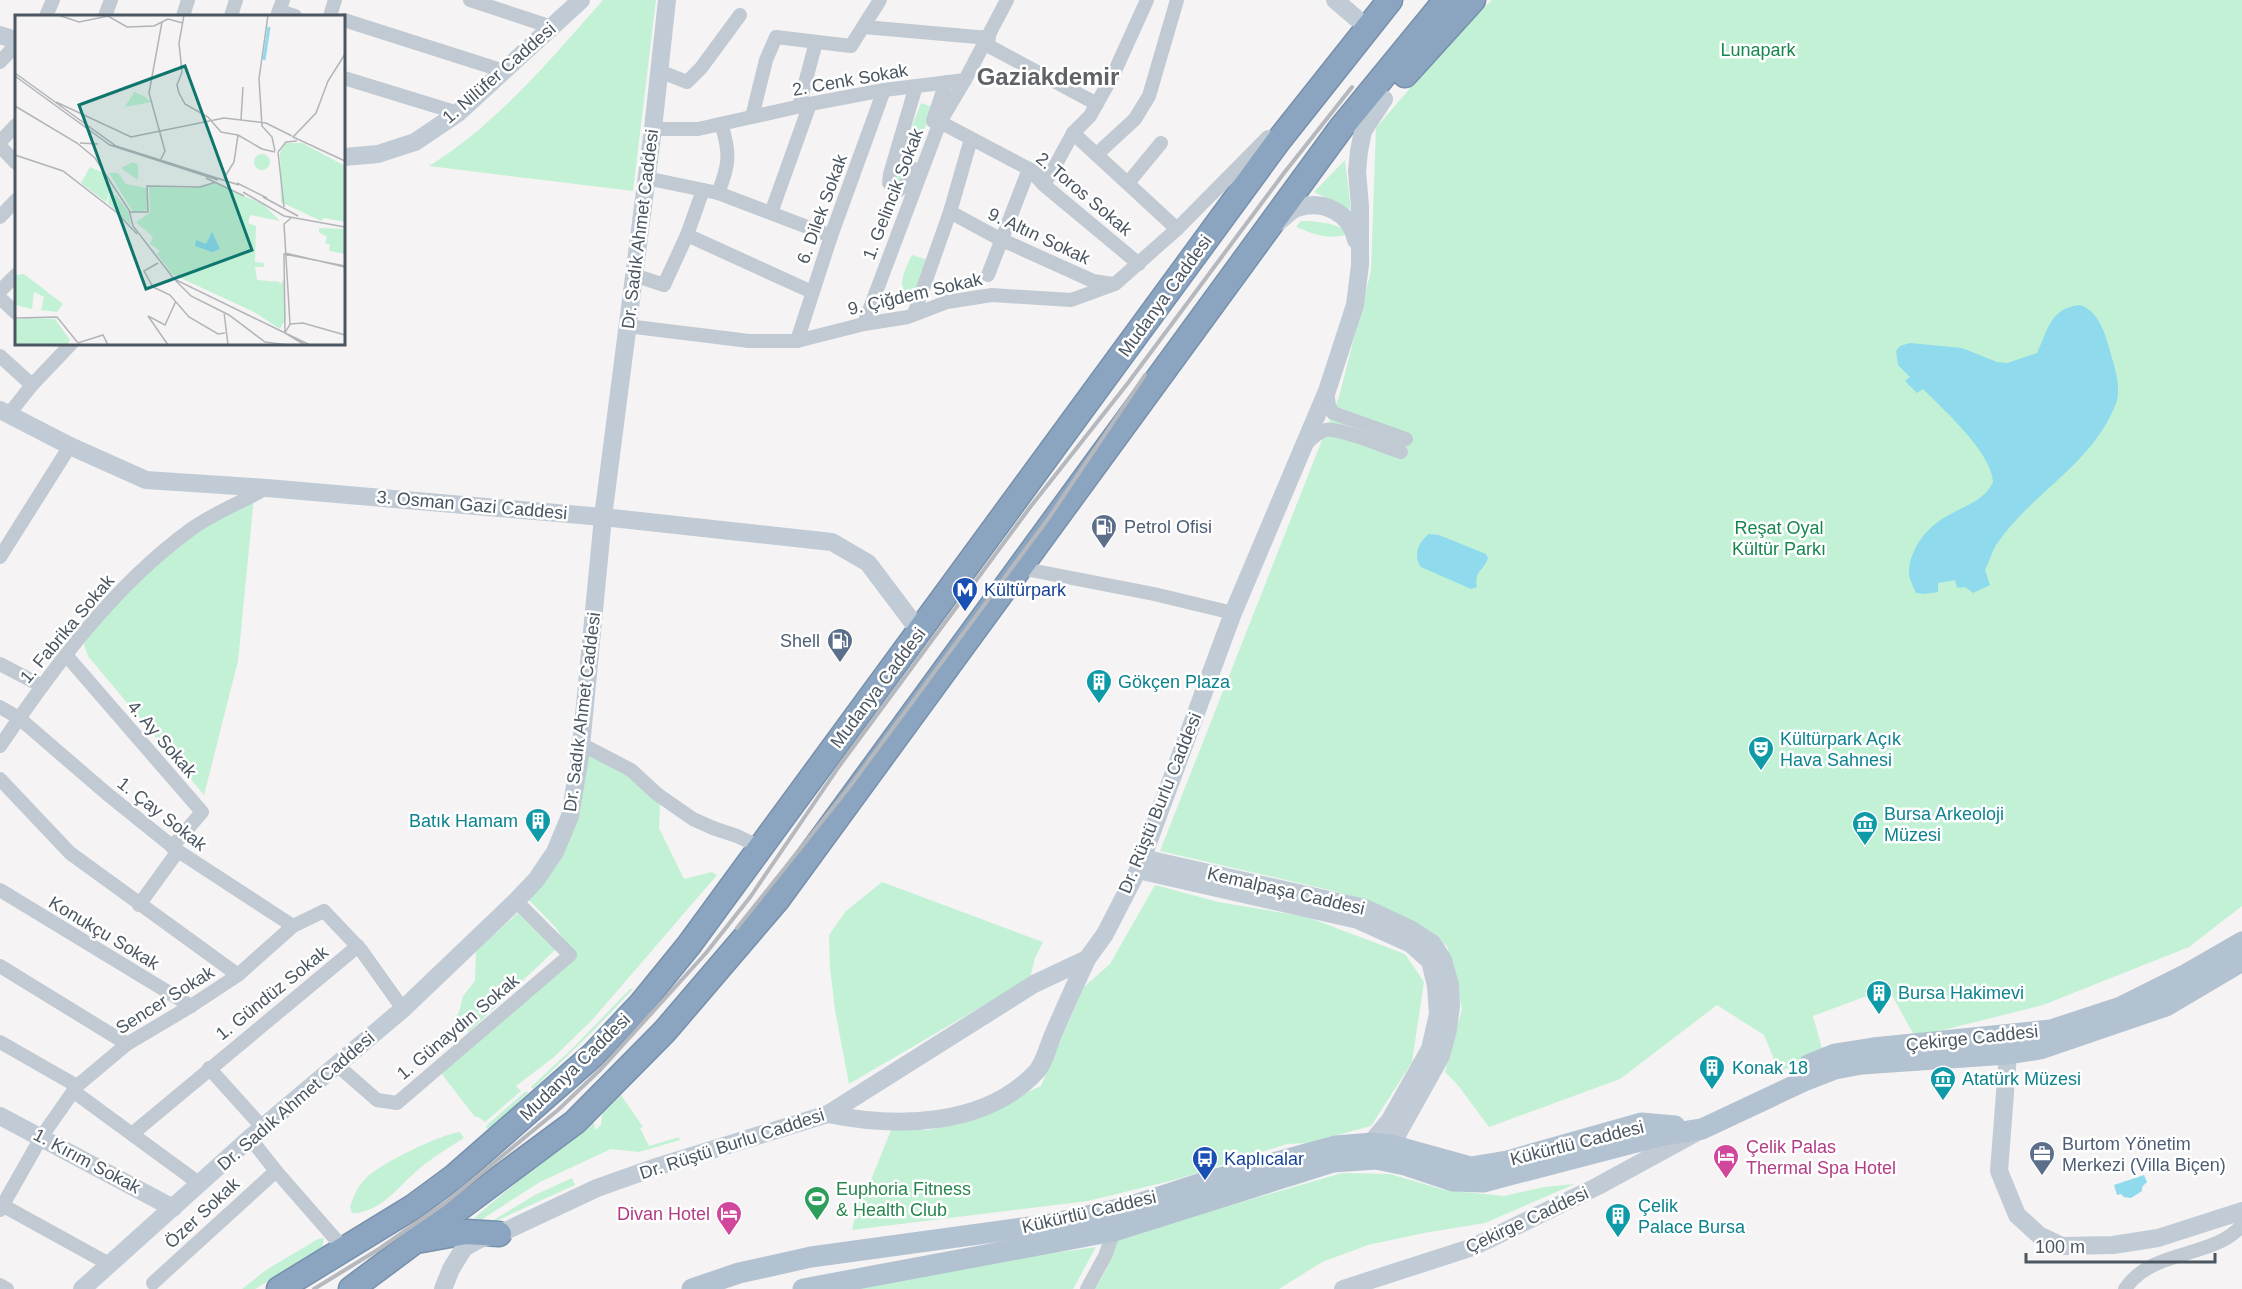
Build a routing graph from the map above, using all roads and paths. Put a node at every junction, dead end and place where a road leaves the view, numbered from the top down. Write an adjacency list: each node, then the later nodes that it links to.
1 (53, 0): 20 (street)
2 (111, 0): 21 (street)
3 (188, 0): 22 (street)
4 (236, 0): 23 (street)
5 (335, 0): 24 (street)
6 (472, 0): 19 (street)
7 (515, 0): 19 (street)
8 (581, 0): 27 (main road, 1. Nilüfer Caddesi)
9 (667, 0): 36 (main road, Dr. Sadık Ahmet Caddesi)
10 (880, 0): 28 (street)
11 (1007, 0): 31 (street)
12 (1147, 0): 43 (street)
13 (1177, 0): 56 (street)
14 (1335, 0): 18 (main road)
15 (1390, 0): 78 (highway, Mudanya Caddesi)
16 (1446, 0): 69 (highway, Mudanya Caddesi)
17 (1473, 0): 42 (highway)
18 (1363, 9): 52 (highway)
19 (509, 13): 27 (street)
20 (46, 15)
21 (105, 15)
22 (183, 15)
23 (231, 15)
24 (334, 15)
25 (740, 15): 36 (street)
26 (345, 20): 35 (street)
27 (552, 27): 35 (main road, 1. Nilüfer Caddesi)
28 (864, 27): 31 (street); 32 (street)
29 (0, 34): 30 (main road)
30 (15, 40)
31 (987, 41): 38 (street); 43 (street)
32 (816, 42): 44 (street); 46 (street)
33 (15, 46): 34 (street)
34 (0, 62)
35 (504, 71): 45 (main road, 1. Nilüfer Caddesi)
36 (659, 71): 50 (main road, Dr. Sadık Ahmet Caddesi)
37 (345, 78): 45 (street)
38 (965, 80): 39 (street, 2. Cenk Sokak); 47 (street, 1. Gelincik Sokak)
39 (946, 82): 40 (street, 2. Cenk Sokak); 40 (street)
40 (916, 86): 41 (street, 2. Cenk Sokak)
41 (884, 90): 44 (street, 2. Cenk Sokak); 71 (street, 6. Dilek Sokak)
42 (1384, 99): 69 (highway); 74 (main road)
43 (1097, 104): 51 (street)
44 (804, 105): 46 (street, 2. Cenk Sokak); 66 (street)
45 (458, 113): 57 (main road, 1. Nilüfer Caddesi)
46 (752, 117): 48 (street, 2. Cenk Sokak)
47 (940, 122): 53 (street, 2. Toros Sokak); 85 (street, 1. Gelincik Sokak)
48 (721, 124): 50 (street, 2. Cenk Sokak); 63 (street)
49 (15, 126): 55 (street)
50 (653, 129): 60 (main road, Dr. Sadık Ahmet Caddesi)
51 (1073, 133): 56 (street); 59 (street)
52 (1268, 137): 68 (street, 9. Çiğdem Sokak); 78 (highway)
53 (971, 139): 59 (street, 2. Toros Sokak); 65 (street)
54 (1161, 143): 61 (street)
55 (0, 144): 58 (street)
56 (1097, 154): 61 (street)
57 (345, 157)
58 (15, 162)
59 (1029, 168): 72 (street); 73 (street, 2. Toros Sokak)
60 (646, 177): 62 (street); 76 (main road, Dr. Sadık Ahmet Caddesi)
61 (1128, 183): 68 (street)
62 (703, 190): 63 (street); 70 (street)
63 (718, 193): 66 (street)
64 (15, 201): 67 (street)
65 (950, 212): 72 (street, 9. Altın Sokak); 84 (street)
66 (771, 213): 71 (street)
67 (0, 217)
68 (1177, 229): 73 (street, 9. Çiğdem Sokak)
69 (1266, 232): 74 (main road); 98 (highway, Mudanya Caddesi)
70 (687, 235): 76 (street); 81 (street)
71 (831, 236): 81 (street, 6. Dilek Sokak)
72 (1000, 239): 75 (street); 79 (street, 9. Altın Sokak)
73 (1139, 264): 79 (street, 9. Çiğdem Sokak)
74 (1360, 265): 91 (main road, Dr. Rüştü Burlu Caddesi)
75 (988, 274)
76 (634, 275): 86 (main road, Dr. Sadık Ahmet Caddesi)
77 (15, 276): 80 (street)
78 (1178, 278): 100 (highway, Mudanya Caddesi)
79 (1115, 284): 84 (street, 9. Çiğdem Sokak)
80 (0, 291)
81 (812, 292): 87 (street, 6. Dilek Sokak)
82 (0, 298): 83 (street)
83 (15, 312)
84 (914, 314): 85 (street, 9. Çiğdem Sokak)
85 (864, 324): 87 (street, 9. Çiğdem Sokak)
86 (627, 326): 87 (street, 9. Çiğdem Sokak); 96 (main road, Dr. Sadık Ahmet Caddesi)
87 (797, 341)
88 (66, 348): 90 (street)
89 (0, 356): 90 (street)
90 (32, 385): 92 (street)
91 (1327, 390): 94 (main road, Dr. Rüştü Burlu Caddesi); 94 (street)
92 (4, 412): 93 (main road, 3. Osman Gazi Caddesi)
93 (70, 446): 95 (main road, 3. Osman Gazi Caddesi); 97 (street)
94 (1303, 447): 99 (main road, Dr. Rüştü Burlu Caddesi)
95 (267, 488): 96 (main road, 3. Osman Gazi Caddesi); 101 (street, 1. Fabrika Sokak)
96 (603, 517): 100 (main road, 3. Osman Gazi Caddesi); 106 (main road, Dr. Sadık Ahmet Caddesi)
97 (0, 557)
98 (1020, 568): 99 (street); 149 (highway, Mudanya Caddesi)
99 (1233, 613): 111 (main road, Dr. Rüştü Burlu Caddesi)
100 (920, 632): 109 (highway, Mudanya Caddesi)
101 (66, 656): 103 (street, 1. Fabrika Sokak); 110 (street, 4. Ay Sokak)
102 (0, 664): 103 (street)
103 (42, 686): 105 (street, 1. Fabrika Sokak)
104 (0, 707): 105 (street, 1. Çay Sokak)
105 (19, 718): 107 (street, 1. Fabrika Sokak); 110 (street, 1. Çay Sokak)
106 (581, 744): 109 (street); 113 (main road, Dr. Sadık Ahmet Caddesi)
107 (0, 746)
108 (0, 779): 114 (street)
109 (760, 847): 150 (highway, Mudanya Caddesi)
110 (175, 849): 114 (street); 115 (street, 1. Çay Sokak)
111 (1140, 864): 118 (main road, Dr. Rüştü Burlu Caddesi); 137 (main road, Kemalpaşa Caddesi); 138 (main road, Kemalpaşa Caddesi)
112 (0, 890): 122 (street, Konukçu Sokak)
113 (516, 901): 123 (main road, Dr. Sadık Ahmet Caddesi); 128 (street, 1. Günaydın Sokak)
114 (139, 905): 121 (street)
115 (293, 926): 117 (street, Sencer Sokak); 121 (street, Sencer Sokak)
116 (2242, 942): 124 (main road, Çekirge Caddesi)
117 (358, 946): 123 (street); 129 (street, 1. Gündüz Sokak)
118 (1087, 959): 131 (main road, Dr. Rüştü Burlu Caddesi); 131 (main road)
119 (2242, 961): 127 (main road, Çekirge Caddesi)
120 (0, 966): 126 (street)
121 (238, 975): 122 (street, Sencer Sokak)
122 (191, 1006): 126 (street, Sencer Sokak)
123 (403, 1009): 128 (main road, Dr. Sadık Ahmet Caddesi)
124 (2031, 1033): 127 (main road); 133 (main road, Çekirge Caddesi)
125 (0, 1042): 130 (street)
126 (127, 1044): 130 (street, Sencer Sokak)
127 (2008, 1054): 133 (main road, Çekirge Caddesi); 145 (main road)
128 (337, 1065): 134 (main road, Dr. Sadık Ahmet Caddesi)
129 (209, 1068): 134 (street); 135 (street, 1. Gündüz Sokak)
130 (75, 1088): 135 (street); 136 (street, Sencer Sokak)
131 (828, 1114): 148 (main road, Dr. Rüştü Burlu Caddesi)
132 (0, 1116): 136 (main road, 1. Kırım Sokak)
133 (1702, 1129): 138 (main road, Kükürtlü Caddesi); 140 (main road, Kükürtlü Caddesi); 163 (main road, Çekirge Caddesi)
134 (256, 1133): 141 (street); 142 (main road, Dr. Sadık Ahmet Caddesi)
135 (132, 1134): 142 (street)
136 (42, 1136): 143 (street, Sencer Sokak); 144 (main road, 1. Kırım Sokak)
137 (1373, 1143): 138 (main road, Kükürtlü Caddesi); 139 (main road, Kemalpaşa Caddesi); 160 (main road, Kükürtlü Caddesi)
138 (1395, 1146): 140 (main road)
139 (1355, 1159): 140 (main road, Kükürtlü Caddesi); 147 (main road, Kükürtlü Caddesi)
140 (1405, 1165)
141 (276, 1171): 150 (street); 152 (street, Özer Sokak)
142 (200, 1184): 144 (main road, Dr. Sadık Ahmet Caddesi)
143 (1, 1207): 151 (street)
144 (173, 1208): 151 (main road, Dr. Sadık Ahmet Caddesi)
145 (2242, 1211)
146 (2242, 1225): 164 (street)
147 (1114, 1231): 154 (main road, Kükürtlü Caddesi); 162 (street)
148 (499, 1234): 149 (highway); 159 (main road, Dr. Rüştü Burlu Caddesi)
149 (413, 1242): 158 (highway, Mudanya Caddesi)
150 (345, 1250): 157 (highway, Mudanya Caddesi)
151 (109, 1264): 156 (main road, Dr. Sadık Ahmet Caddesi)
152 (153, 1283)
153 (0, 1285): 155 (street)
154 (822, 1286): 161 (main road, Kükürtlü Caddesi)
155 (7, 1289)
156 (82, 1289)
157 (279, 1289)
158 (351, 1289)
159 (443, 1289)
160 (692, 1289)
161 (803, 1289)
162 (1087, 1289)
163 (1343, 1289)
164 (2125, 1289)

